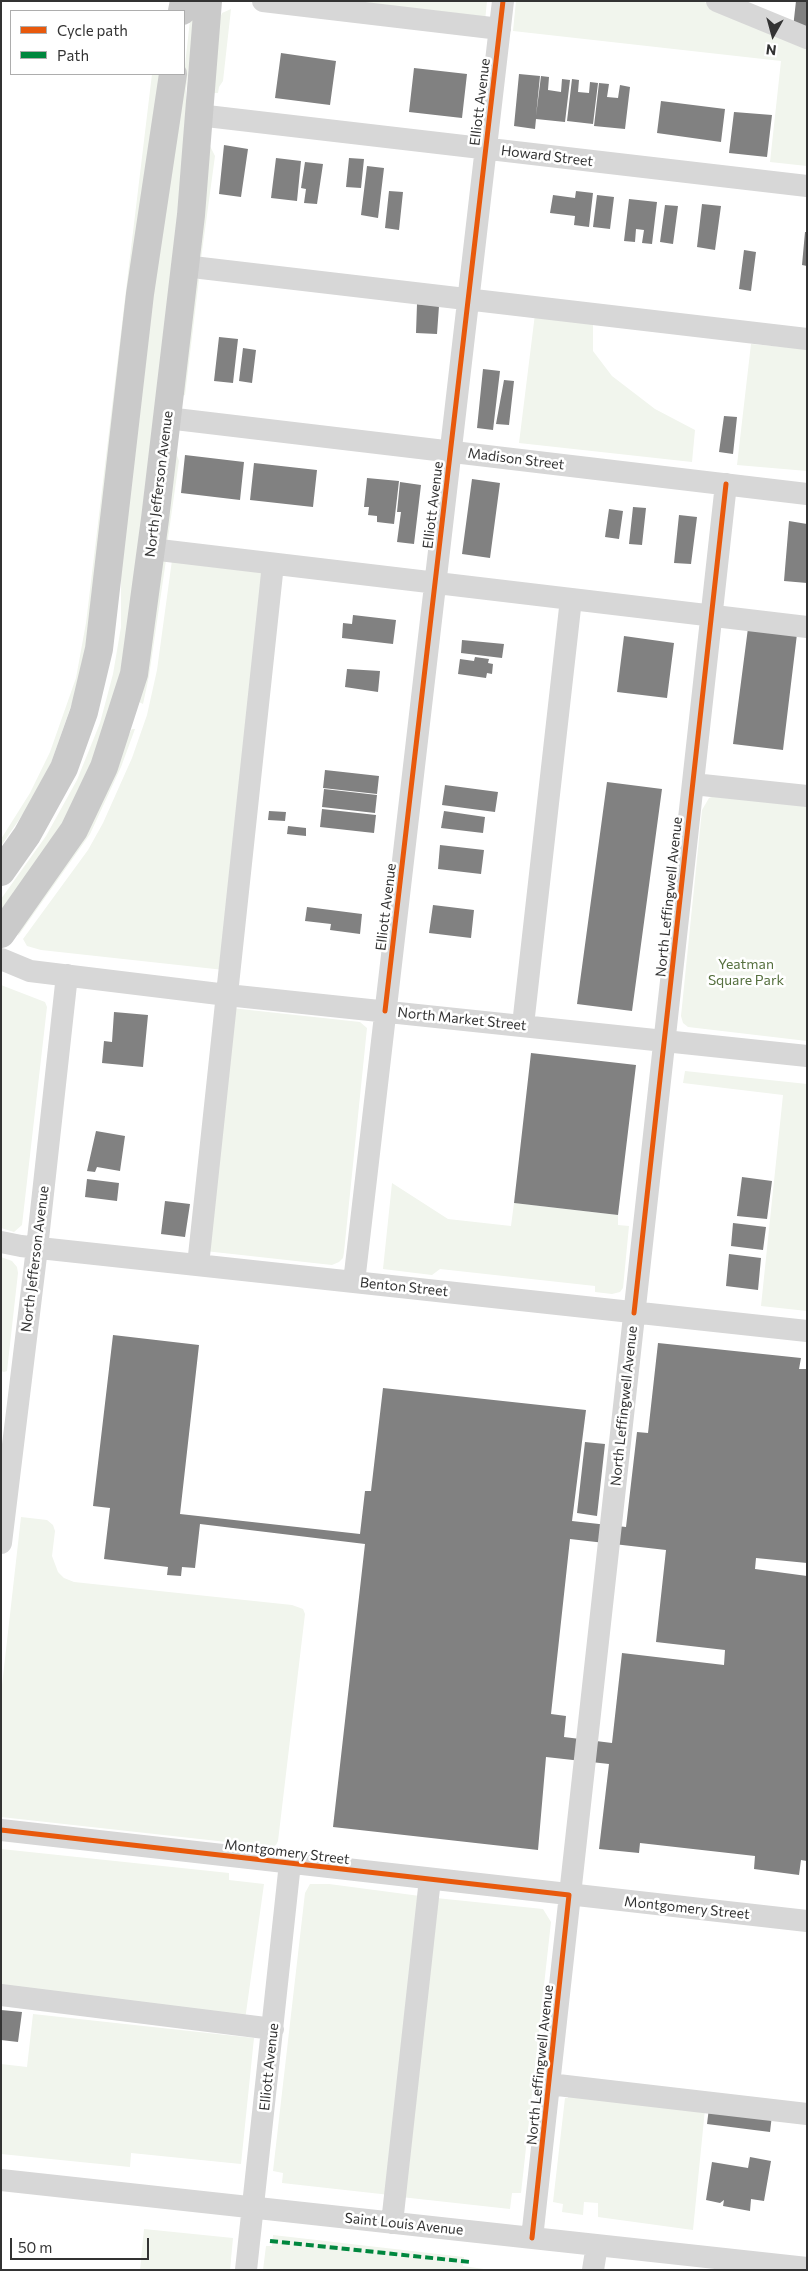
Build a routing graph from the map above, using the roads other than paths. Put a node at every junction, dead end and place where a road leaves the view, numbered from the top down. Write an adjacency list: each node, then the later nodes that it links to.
1 (208, 1): 8 (main road, North Jefferson Avenue)
2 (263, 1): 5 (street)
3 (503, 1): 5 (street, Elliott Avenue)
4 (717, 1): 6 (street)
5 (500, 29): 9 (street, Elliott Avenue)
6 (807, 38)
7 (173, 75): 26 (main road)
8 (198, 115): 9 (street, Howard Street); 11 (main road, North Jefferson Avenue)
9 (486, 149): 10 (street, Howard Street); 12 (street, Elliott Avenue)
10 (807, 186)
11 (184, 266): 12 (street); 14 (main road, North Jefferson Avenue)
12 (468, 300): 13 (street); 15 (street, Elliott Avenue)
13 (807, 339)
14 (166, 418): 15 (street, Madison Street); 18 (main road, North Jefferson Avenue)
15 (451, 452): 16 (street, Madison Street); 20 (street, Elliott Avenue)
16 (726, 484): 17 (street, Madison Street); 22 (street, North Leffingwell Avenue)
17 (807, 494)
18 (151, 550): 19 (street); 27 (main road, North Jefferson Avenue)
19 (274, 564): 20 (street); 30 (street)
20 (435, 583): 21 (street); 31 (street, Elliott Avenue)
21 (572, 599): 22 (street); 32 (street)
22 (711, 616): 23 (street); 24 (street, North Leffingwell Avenue)
23 (807, 627)
24 (693, 784): 25 (street); 33 (street, North Leffingwell Avenue)
25 (807, 796)
26 (1, 872)
27 (1, 934)
28 (1, 959): 29 (street, North Market Street)
29 (67, 975): 30 (street, North Market Street); 36 (street, North Jefferson Avenue)
30 (227, 995): 31 (street, North Market Street); 37 (street)
31 (385, 1011): 32 (street, North Market Street); 38 (street, Elliott Avenue)
32 (523, 1025): 33 (street, North Market Street)
33 (664, 1040): 34 (street, North Market Street); 39 (street, North Leffingwell Avenue)
34 (807, 1056)
35 (1, 1242): 36 (street, Benton Street)
36 (37, 1248): 37 (street, Benton Street); 41 (street, North Jefferson Avenue)
37 (198, 1265): 38 (street, Benton Street)
38 (354, 1282): 39 (street, Benton Street)
39 (634, 1313): 40 (street, Benton Street); 47 (street, North Leffingwell Avenue)
40 (807, 1332)
41 (10, 1383): 42 (street, North Jefferson Avenue)
42 (3, 1515): 43 (street, North Jefferson Avenue)
43 (1, 1543)
44 (1, 1830): 45 (street, Montgomery Street)
45 (290, 1863): 46 (street, Montgomery Street); 50 (street, Elliott Avenue)
46 (430, 1880): 47 (street, Montgomery Street); 55 (street)
47 (569, 1895): 48 (street, Montgomery Street); 51 (street, North Leffingwell Avenue)
48 (807, 1921)
49 (1, 1994): 50 (street)
50 (273, 2029): 54 (street, Elliott Avenue)
51 (549, 2084): 52 (street); 56 (street, North Leffingwell Avenue)
52 (807, 2114)
53 (1, 2180): 54 (street, Saint Louis Avenue)
54 (254, 2208): 55 (street, Saint Louis Avenue); 59 (street, Elliott Avenue)
55 (392, 2223): 56 (street, Saint Louis Avenue)
56 (532, 2238): 57 (street, Saint Louis Avenue)
57 (597, 2245): 58 (street, Saint Louis Avenue); 60 (street)
58 (807, 2268)
59 (246, 2270)
60 (593, 2270)

